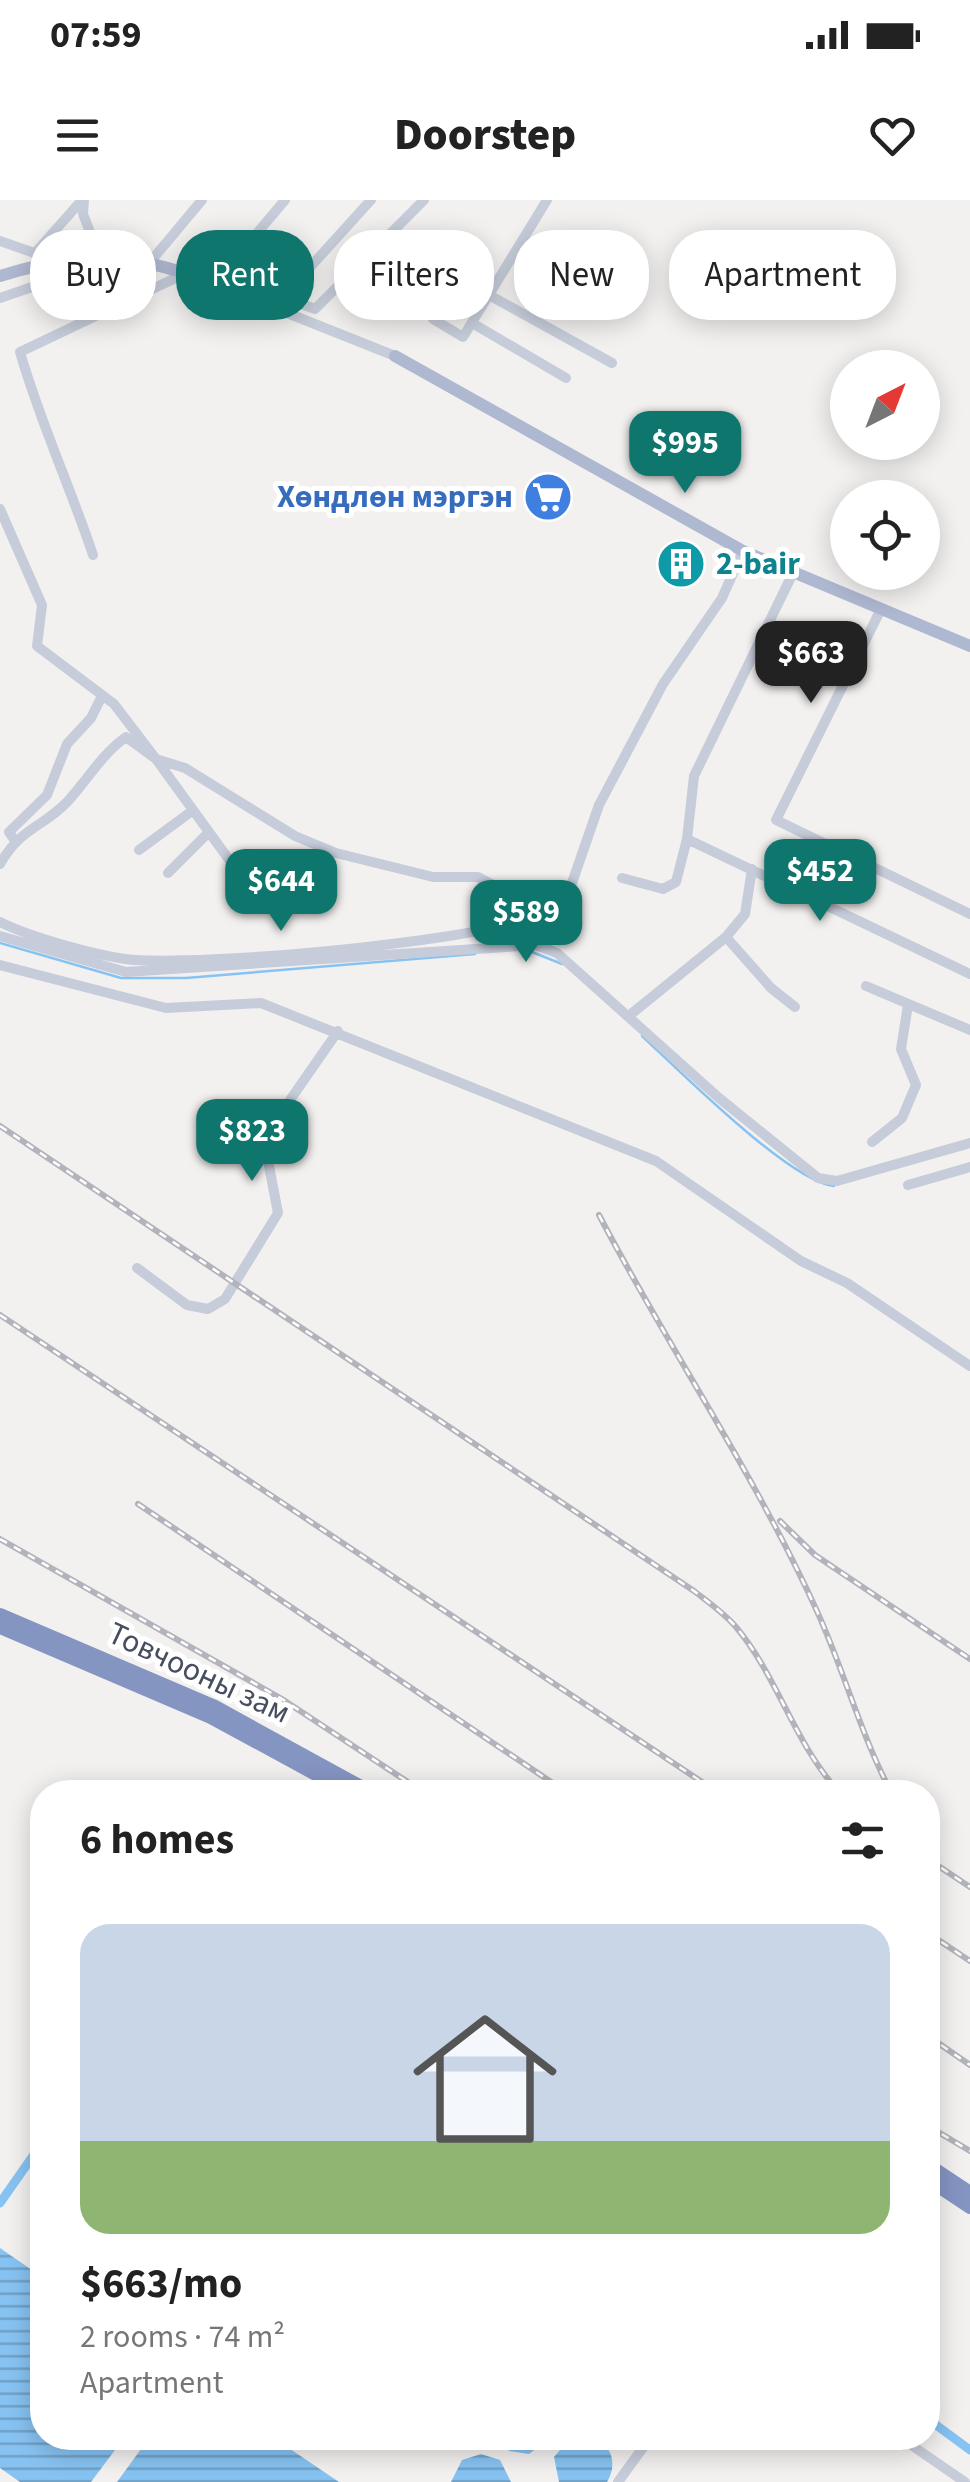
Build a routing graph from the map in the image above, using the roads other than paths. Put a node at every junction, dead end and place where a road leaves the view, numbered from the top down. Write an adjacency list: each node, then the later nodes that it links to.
1 (83, 200): 7 (street); 8 (street)
2 (202, 200): 12 (street)
3 (285, 200): 9 (street)
4 (371, 200): 13 (street)
5 (424, 200): 21 (street)
6 (547, 200): 17 (street)
7 (56, 230)
8 (89, 230)
9 (260, 230)
10 (0, 240): 11 (street)
11 (30, 250)
12 (156, 255)
13 (314, 263)
14 (30, 268): 15 (main road)
15 (0, 276)
16 (176, 279): 31 (street)
17 (494, 286)
18 (30, 288): 20 (street)
19 (494, 297): 27 (street)
20 (0, 298)
21 (314, 308)
22 (305, 320): 26 (street)
23 (435, 320): 25 (street)
24 (474, 320): 25 (street)
25 (472, 323): 28 (street)
26 (395, 356): 30 (main road)
27 (612, 363)
28 (566, 378)
29 (0, 508): 35 (street)
30 (743, 551): 32 (main road); 47 (street)
31 (93, 555)
32 (793, 573): 33 (main road); 40 (street)
33 (882, 609): 34 (main road); 48 (street)
34 (970, 646)
35 (102, 696): 36 (street); 39 (street)
36 (156, 759): 37 (street); 39 (street); 47 (street)
37 (192, 811): 38 (street); 41 (street)
38 (208, 833): 44 (street); 46 (street)
39 (16, 840): 42 (street)
40 (687, 840): 43 (street); 45 (street)
41 (138, 850)
42 (0, 864)
43 (752, 868): 51 (street); 53 (street)
44 (168, 873)
45 (622, 878)
46 (254, 894)
47 (564, 906): 49 (street)
48 (970, 914)
49 (0, 922)
50 (0, 936): 57 (street)
51 (726, 937): 56 (street); 57 (street)
52 (0, 965): 59 (street)
53 (970, 974)
54 (866, 986): 55 (street)
55 (908, 1005): 58 (street); 60 (street)
56 (795, 1007)
57 (630, 1015): 61 (street)
58 (970, 1030)
59 (338, 1031): 64 (street); 65 (street)
60 (872, 1142)
61 (970, 1144)
62 (970, 1168): 63 (street)
63 (908, 1185)
64 (137, 1268)
65 (970, 1366)
66 (0, 1615): 69 (highway, Товчооны зам)
67 (0, 1627): 68 (highway, Товчооны зам)
68 (327, 1780)
69 (348, 1780)
70 (940, 2173): 72 (highway)
71 (940, 2186): 73 (highway)
72 (970, 2194)
73 (970, 2207)
74 (641, 2450): 76 (street)
75 (918, 2450): 77 (street)
76 (618, 2482)
77 (964, 2482)

